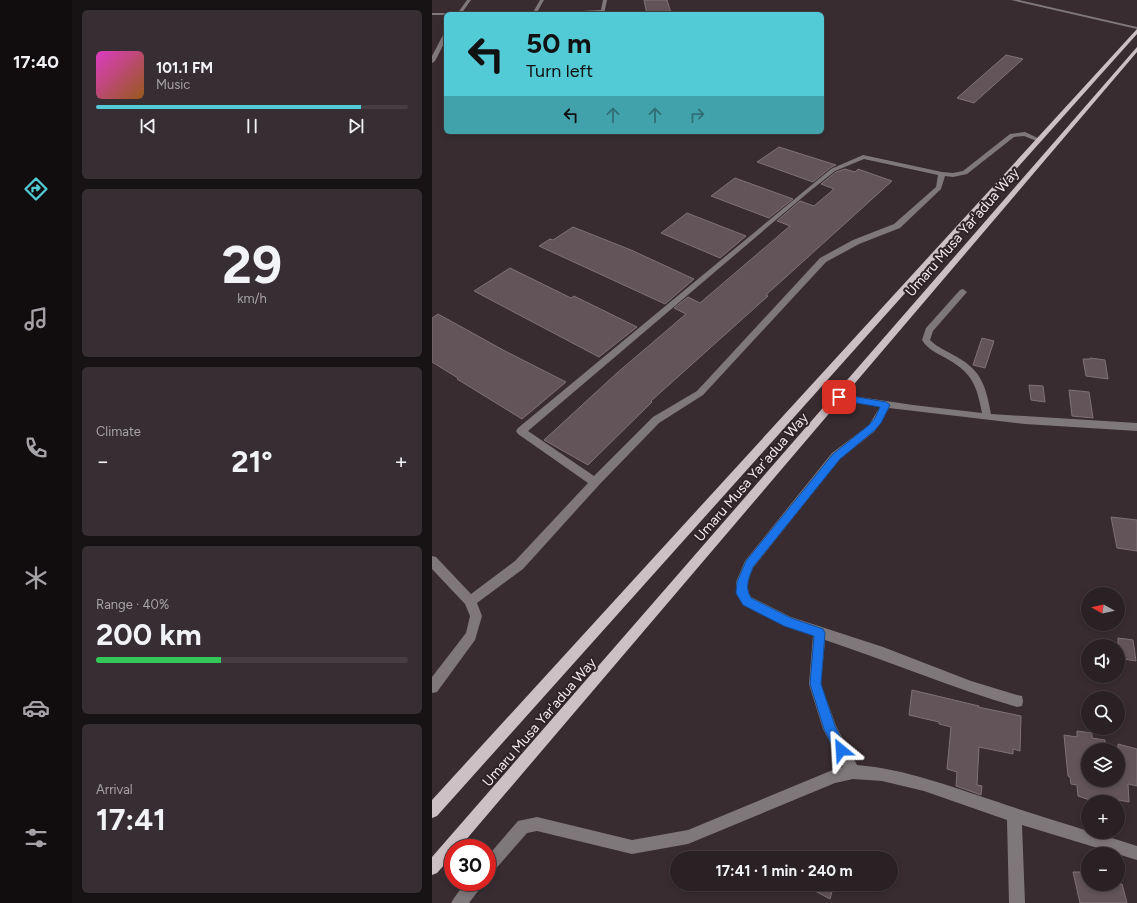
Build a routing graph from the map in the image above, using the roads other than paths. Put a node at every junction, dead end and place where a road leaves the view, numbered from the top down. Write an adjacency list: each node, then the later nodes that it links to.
1 (470, 0): 7 (street)
2 (542, 0): 8 (street)
3 (605, 0): 9 (street)
4 (1013, 0): 12 (street)
5 (1099, 0): 6 (street)
6 (1108, 0)
7 (461, 12)
8 (535, 12)
9 (602, 12)
10 (432, 14): 11 (street)
11 (444, 14)
12 (1137, 30): 19 (main road, Umaru Musa Yar'adua Way)
13 (444, 38): 15 (street)
14 (432, 46): 15 (street)
15 (439, 46): 16 (street); 18 (street)
16 (444, 47)
17 (1137, 48): 22 (main road, Umaru Musa Yar'adua Way)
18 (432, 61)
19 (1039, 140): 20 (street); 33 (main road, Umaru Musa Yar'adua Way)
20 (942, 174): 26 (street); 26 (street)
21 (963, 292): 24 (street)
22 (839, 397): 23 (street); 37 (main road, Umaru Musa Yar'adua Way)
23 (886, 405): 24 (street); 29 (street)
24 (987, 416): 25 (street)
25 (1137, 427)
26 (595, 482): 28 (street)
27 (432, 562): 28 (street)
28 (470, 601): 30 (street)
29 (819, 633): 31 (street); 32 (street)
30 (432, 687)
31 (1016, 701)
32 (853, 772): 34 (street); 36 (street)
33 (432, 811)
34 (1014, 815): 35 (street); 40 (street)
35 (1137, 853)
36 (496, 858)
37 (432, 868)
38 (469, 891): 39 (street)
39 (459, 903)
40 (1017, 903)

